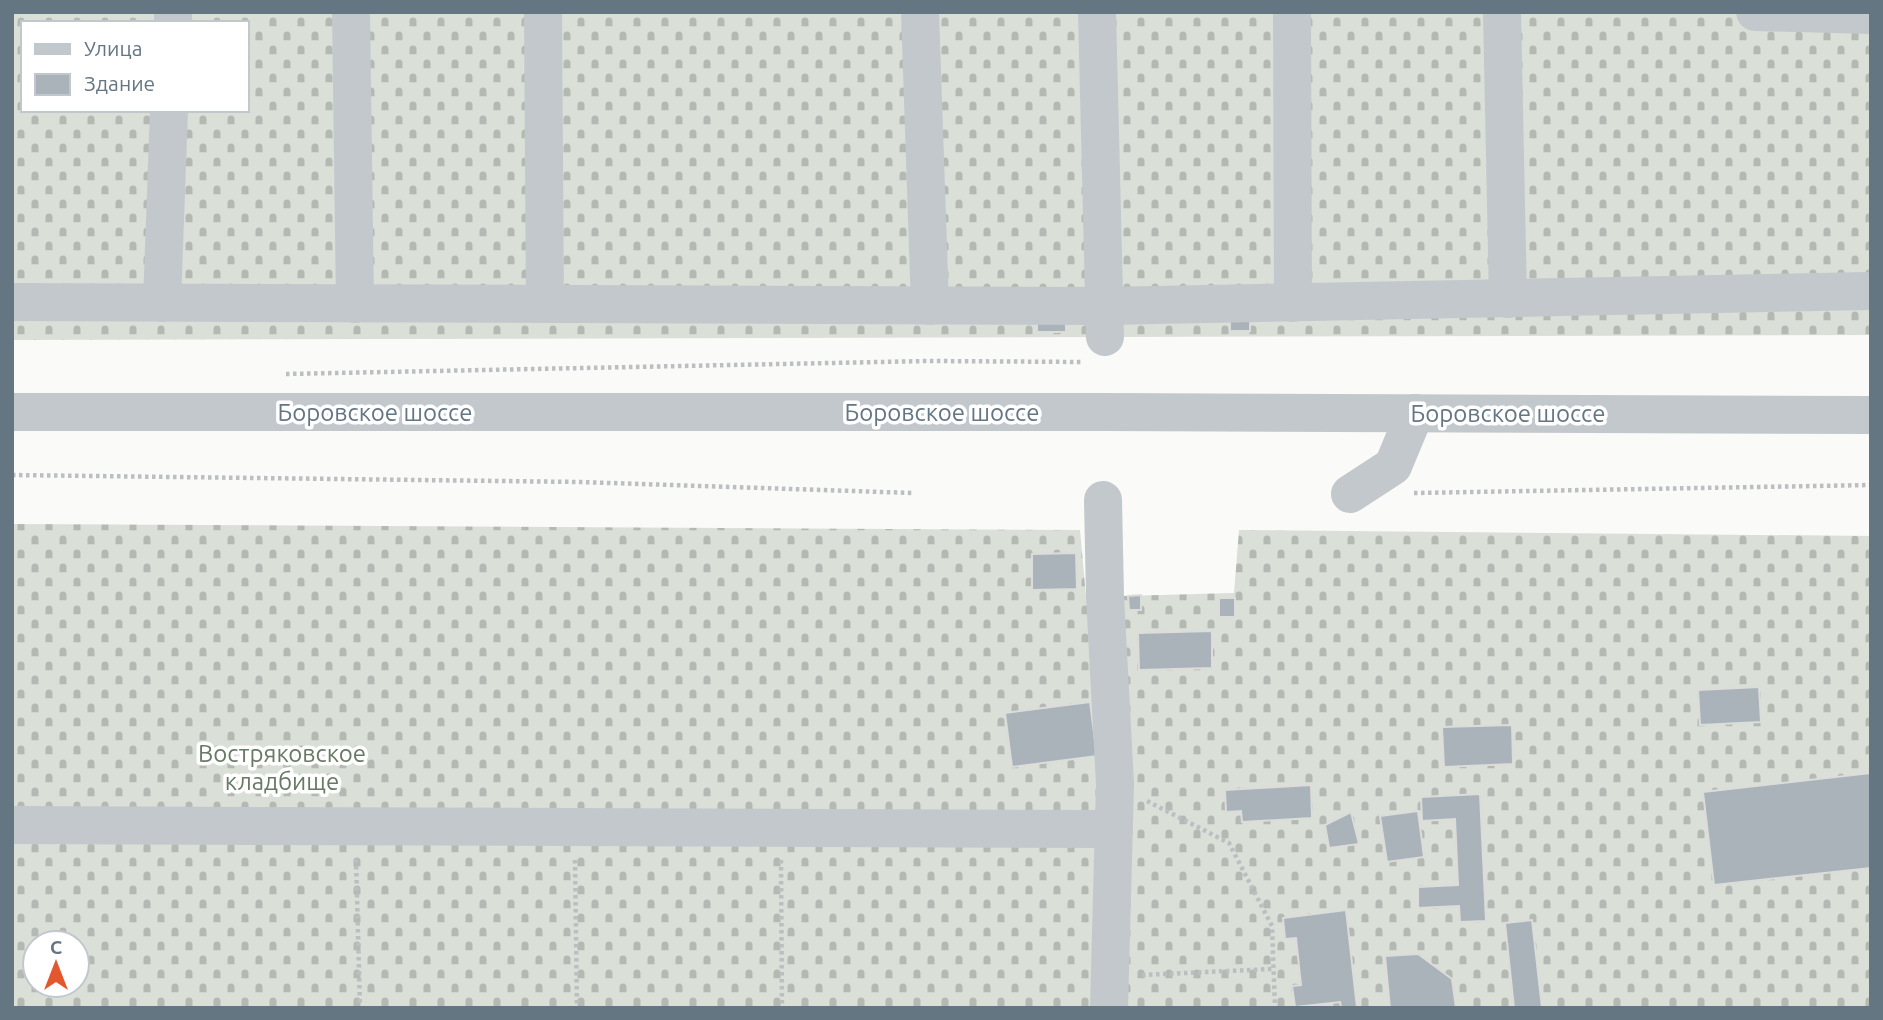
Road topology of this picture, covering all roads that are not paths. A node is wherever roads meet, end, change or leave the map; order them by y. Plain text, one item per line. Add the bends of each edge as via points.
1 (351, 12) edge
2 (543, 12) edge
3 (920, 12) edge
4 (1097, 12) edge
5 (1292, 12) edge
6 (1502, 12) edge
7 (1755, 12) edge
8 (1871, 16) edge
9 (169, 112) edge
10 (1871, 291) edge
11 (1508, 299) junction
12 (12, 302) edge
13 (162, 303) junction
14 (1293, 303) junction
15 (355, 304) junction
16 (545, 304) junction
17 (930, 306) junction
18 (1100, 335) junction
19 (12, 412) edge
20 (1415, 413) junction
21 (1871, 415) edge
22 (1350, 494) dead end
23 (1103, 500) dead end
24 (12, 825) edge
25 (1114, 828) junction
26 (1109, 992) edge

1 - 15 street
2 - 16 street
3 - 17 street
4 - 18 street
5 - 14 street
6 - 11 street
7 - 8 street
9 - 13 street
10 - 11 street
11 - 14 street
12 - 13 street
13 - 15 street
14 - 18 street
15 - 16 street
16 - 17 street
17 - 18 street
19 - 20 street, Боровское шоссе
20 - 21 street, Боровское шоссе
20 - 22 street via 1394,466
23 - 25 street
24 - 25 street
25 - 26 street

